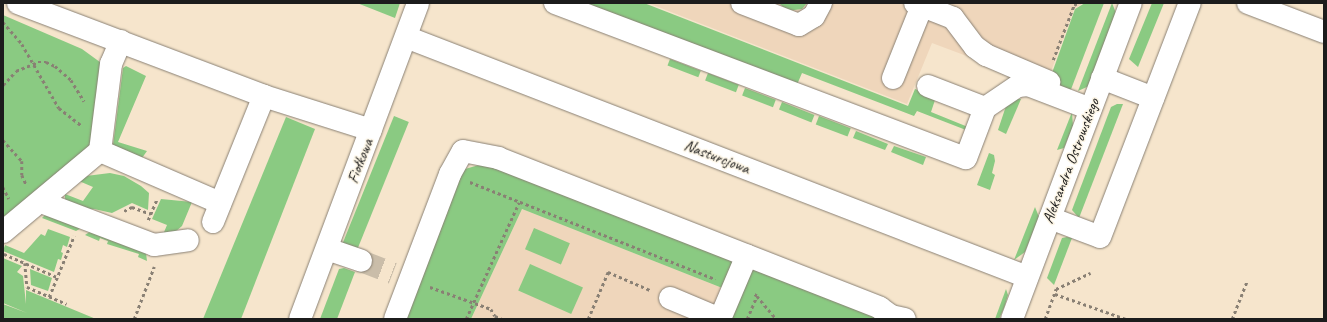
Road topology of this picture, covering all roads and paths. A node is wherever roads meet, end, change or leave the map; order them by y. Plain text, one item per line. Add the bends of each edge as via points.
1 (18, 3) edge
2 (418, 3) edge
3 (555, 3) edge
4 (742, 3) edge
5 (821, 3) edge
6 (1078, 3) edge
7 (1132, 3) edge
8 (1190, 3) edge
9 (1248, 3) edge
10 (918, 4) edge
11 (3, 22) edge
12 (1324, 32) edge
13 (406, 37) junction
14 (121, 41) junction
15 (34, 64) junction
16 (893, 78) dead end
17 (1102, 78) junction
18 (1046, 79) junction
19 (3, 85) edge
20 (928, 86) dead end
21 (264, 96) junction
22 (1059, 96) junction
23 (1153, 98) junction
24 (85, 106) dead end
25 (985, 108) junction
26 (1091, 109) junction
27 (86, 125) dead end
28 (371, 130) junction
29 (3, 140) edge
30 (100, 151) junction
31 (450, 174) junction
32 (166, 180) junction
33 (27, 184) dead end
34 (41, 202) junction
35 (519, 202) junction
36 (1050, 218) junction
37 (3, 232) edge
38 (81, 237) dead end
39 (140, 240) junction
40 (188, 240) dead end
41 (327, 249) junction
42 (3, 254) edge
43 (747, 256) junction
44 (361, 261) tunnel mouth
45 (25, 263) junction
46 (152, 266) dead end
47 (1091, 273) dead end
48 (401, 276) junction
49 (57, 277) junction
50 (1027, 277) junction
51 (1246, 281) dead end
52 (734, 286) junction
53 (1055, 294) junction
54 (757, 296) junction
55 (49, 297) junction
56 (670, 298) joint
57 (474, 303) junction
58 (67, 304) dead end
59 (494, 317) edge
60 (1014, 318) edge
61 (134, 319) edge
62 (300, 319) edge
63 (395, 319) edge
64 (466, 319) edge
65 (502, 319) edge
66 (588, 319) edge
67 (747, 319) edge
68 (776, 319) edge
69 (905, 319) edge
70 (1045, 319) edge
71 (1126, 319) edge
72 (1232, 319) edge

1 - 14 street
2 - 13 street, Fiołkowa
3 - 25 street via 966,158
4 - 5 street via 799,25 814,16
6 - 18 path via 1074,5
7 - 17 street, Aleksandra Ostrowskiego
8 - 23 street
9 - 12 street
10 - 16 street
10 - 18 street via 953,18 975,47 983,53
11 - 15 path via 22,44
13 - 28 street, Fiołkowa
13 - 50 street, Nasturcjowa
14 - 21 street
14 - 30 street via 111,64
15 - 19 path via 16,71
15 - 24 path via 46,62 62,71 78,89
15 - 27 path via 59,108 86,129
17 - 23 street
17 - 26 street, Aleksandra Ostrowskiego
18 - 22 street
20 - 25 street
21 - 28 street
21 - 32 street via 216,213
22 - 25 street via 1023,84
22 - 26 street
23 - 36 street via 1100,237
26 - 36 street, Aleksandra Ostrowskiego
28 - 41 street, Fiołkowa
29 - 33 path via 22,161 22,175
30 - 32 street
30 - 34 street
31 - 35 path
31 - 43 street via 463,152 498,158
31 - 48 street
32 - 39 path
34 - 37 street
34 - 39 street
35 - 52 path
35 - 57 path
36 - 50 street, Aleksandra Ostrowskiego
38 - 49 path via 75,234
39 - 40 street via 160,246
41 - 44 street
41 - 62 street, Fiołkowa
42 - 45 path
43 - 52 street
43 - 69 street via 880,308 891,316
45 - 49 path
45 - 55 path via 28,287
46 - 61 path via 155,267
47 - 53 path via 1056,289
48 - 57 path
48 - 63 street
49 - 55 path
50 - 60 street, Aleksandra Ostrowskiego
51 - 72 path
52 - 54 path
52 - 56 street via 720,319
53 - 70 path
53 - 71 path
54 - 67 path
54 - 68 path
55 - 58 path
56 - 66 path via 608,272
57 - 59 path via 490,310
57 - 64 path
59 - 65 path

